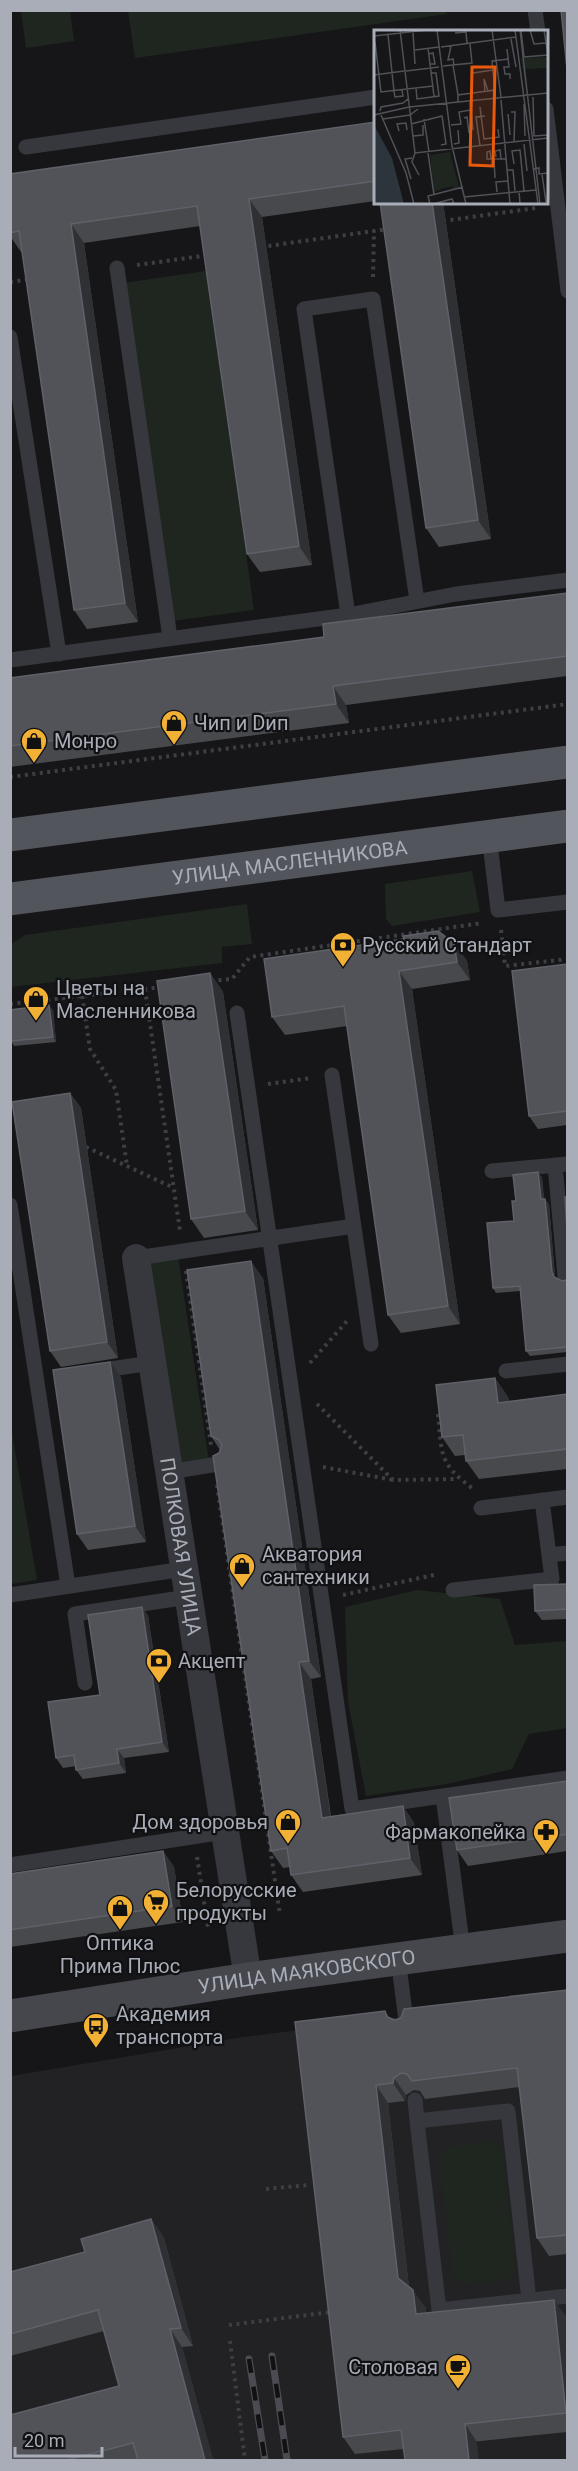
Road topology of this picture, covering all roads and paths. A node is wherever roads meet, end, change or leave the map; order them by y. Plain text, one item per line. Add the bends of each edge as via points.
1 (535, 10) edge
2 (538, 30) edge
3 (374, 97) edge
4 (548, 125) edge
5 (26, 147) dead end
6 (558, 205) junction
7 (431, 223) edge
8 (397, 228) edge
9 (374, 231) junction
10 (257, 248) edge
11 (210, 255) edge
12 (117, 268) joint
13 (34, 279) edge
14 (10, 282) edge
15 (567, 291) edge
16 (373, 299) junction
17 (10, 337) edge
18 (567, 580) edge
19 (417, 601) junction
20 (348, 615) junction
21 (170, 638) junction
22 (59, 654) junction
23 (10, 660) edge
24 (567, 704) edge
25 (567, 762) edge
26 (10, 777) edge
27 (567, 826) edge
28 (10, 835) edge
29 (489, 835) junction
30 (10, 899) edge
31 (567, 902) edge
32 (500, 920) dead end
33 (488, 922) dead end
34 (567, 959) edge
35 (210, 981) edge
36 (167, 986) edge
37 (145, 988) junction
38 (82, 996) junction
39 (10, 1004) edge
40 (237, 1013) dead end
41 (332, 1075) dead end
42 (312, 1078) dead end
43 (288, 1082) dead end
44 (86, 1147) dead end
45 (561, 1165) edge
46 (127, 1166) junction
47 (492, 1172) dead end
48 (174, 1188) junction
49 (10, 1205) edge
50 (354, 1226) junction
51 (270, 1239) junction
52 (183, 1251) junction
53 (136, 1258) joint
54 (567, 1276) edge
55 (365, 1301) junction
56 (371, 1344) dead end
57 (152, 1363) junction
58 (567, 1364) edge
59 (506, 1371) dead end
60 (80, 1374) edge
61 (291, 1384) junction
62 (438, 1414) edge
63 (297, 1457) junction
64 (219, 1464) junction
65 (169, 1472) junction
66 (457, 1479) junction
67 (393, 1480) junction
68 (567, 1497) edge
69 (542, 1500) junction
70 (481, 1508) joint
71 (567, 1553) edge
72 (549, 1555) junction
73 (184, 1569) junction
74 (68, 1586) junction
75 (456, 1590) joint
76 (10, 1595) edge
77 (188, 1597) junction
78 (322, 1599) junction
79 (85, 1683) dead end
80 (567, 1779) edge
81 (443, 1796) junction
82 (224, 1832) junction
83 (10, 1864) edge
84 (280, 1915) dead end
85 (567, 1936) edge
86 (463, 1950) junction
87 (398, 1958) junction
88 (248, 1979) junction
89 (10, 2016) edge
90 (406, 2028) edge
91 (415, 2100) edge
92 (417, 2121) junction
93 (308, 2186) dead end
94 (266, 2189) dead end
95 (567, 2296) edge
96 (530, 2300) junction
97 (331, 2312) edge
98 (229, 2325) dead end
99 (230, 2341) dead end
100 (245, 2460) edge

1 - 2 lane
3 - 5 lane
4 - 6 lane
6 - 7 path
6 - 15 lane
8 - 9 path
9 - 10 path
9 - 16 path
11 - 12 path
12 - 21 lane
13 - 14 path
16 - 19 lane
16 - 20 lane via 304,309
17 - 22 lane
18 - 19 lane
19 - 20 lane
20 - 21 lane
21 - 22 lane
22 - 23 lane
24 - 26 path
25 - 28 main road
27 - 29 main road, УЛИЦА МАСЛЕННИКОВА
29 - 30 main road, УЛИЦА МАСЛЕННИКОВА
29 - 31 lane via 498,910
32 - 34 path via 505,966
33 - 35 path via 250,957 232,979
36 - 37 path
37 - 38 path
37 - 48 path
38 - 39 path
38 - 46 path via 90,1049 116,1090
40 - 51 lane
41 - 50 lane
42 - 43 path
44 - 46 path
45 - 47 lane
45 - 54 lane
46 - 48 path
48 - 52 path
49 - 74 lane via 42,1380
50 - 51 lane
50 - 55 lane
51 - 52 lane
51 - 61 lane
52 - 53 lane
52 - 64 path
53 - 57 street, ПОЛКОВАЯ УЛИЦА
55 - 56 lane
55 - 61 path
57 - 60 lane
57 - 65 street, ПОЛКОВАЯ УЛИЦА
58 - 59 lane
61 - 63 lane
61 - 67 path via 315,1402
62 - 66 path via 443,1458
63 - 67 path
63 - 78 lane
64 - 65 lane
64 - 84 path
65 - 73 street, ПОЛКОВАЯ УЛИЦА
66 - 67 path
66 - 70 path via 471,1487
68 - 69 lane
69 - 70 lane
69 - 72 lane
71 - 72 lane
72 - 75 lane via 552,1579
73 - 74 lane
73 - 77 street, ПОЛКОВАЯ УЛИЦА
74 - 76 lane
75 - 78 path via 458,1581 444,1574
77 - 79 lane via 75,1614
77 - 82 street, ПОЛКОВАЯ УЛИЦА
78 - 81 lane via 352,1809
80 - 81 lane
81 - 86 lane
82 - 83 lane
82 - 88 street, ПОЛКОВАЯ УЛИЦА
85 - 86 main road, УЛИЦА МАЯКОВСКОГО
86 - 87 main road, УЛИЦА МАЯКОВСКОГО
87 - 88 main road, УЛИЦА МАЯКОВСКОГО
87 - 90 lane
88 - 89 main road, УЛИЦА МАЯКОВСКОГО
91 - 92 lane
92 - 96 lane via 439,2310
92 - 96 lane via 508,2111
93 - 94 path
95 - 96 lane
97 - 98 path
99 - 100 path

